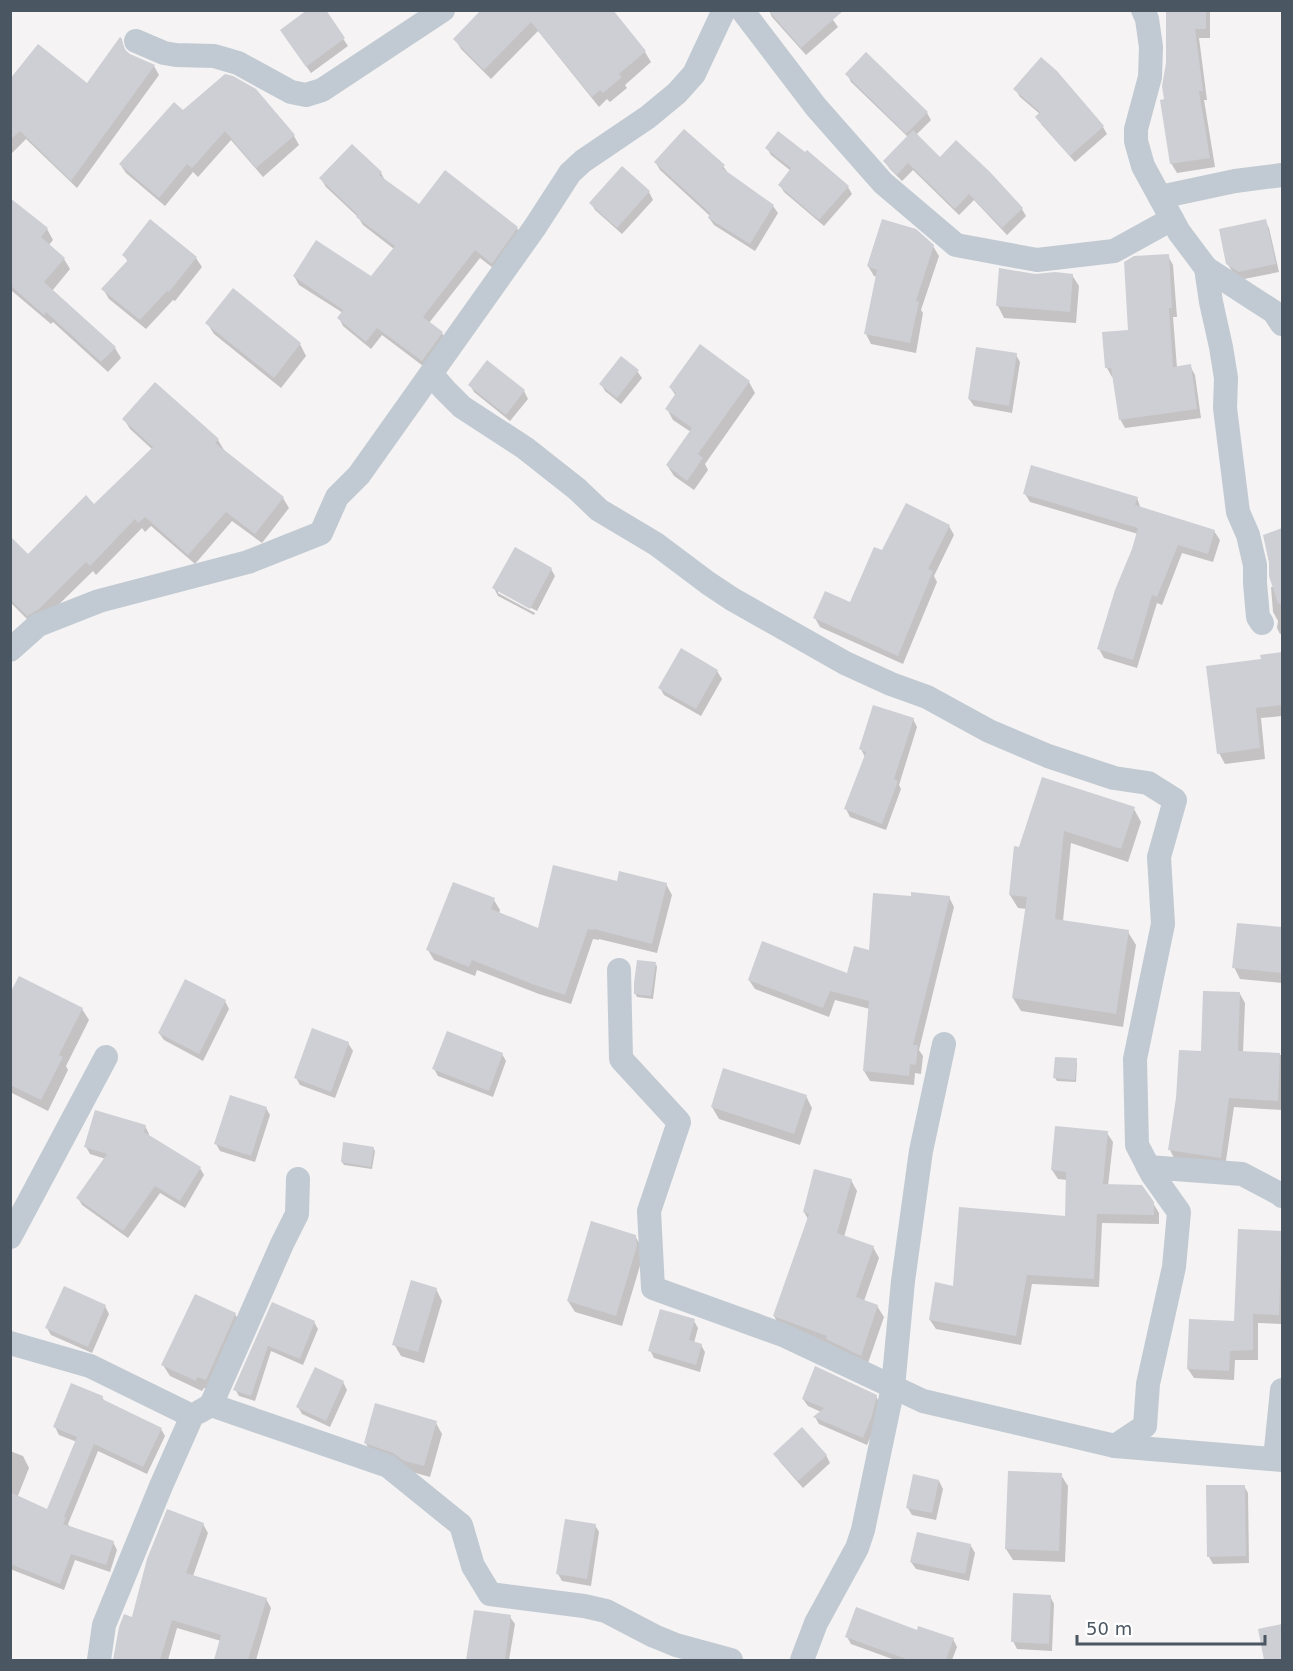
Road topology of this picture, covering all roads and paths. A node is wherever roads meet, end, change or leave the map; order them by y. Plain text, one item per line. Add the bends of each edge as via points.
1 (443, 10) edge
2 (724, 10) edge
3 (742, 10) edge
4 (1143, 10) edge
5 (136, 40) dead end
6 (1282, 175) edge
7 (1160, 197) junction
8 (1172, 219) junction
9 (1206, 268) junction
10 (1282, 324) edge
11 (431, 374) junction
12 (1262, 623) dead end
13 (10, 650) edge
14 (619, 970) dead end
15 (944, 1044) dead end
16 (106, 1057) dead end
17 (1148, 1167) junction
18 (298, 1179) dead end
19 (1282, 1196) edge
20 (10, 1237) edge
21 (10, 1343) edge
22 (893, 1387) junction
23 (1282, 1390) edge
24 (201, 1411) junction
25 (1115, 1446) junction
26 (1279, 1459) edge
27 (99, 1660) edge
28 (731, 1660) edge
29 (802, 1660) edge

1 - 5 street via 322,90 306,95 291,92 238,63 214,56 164,53
2 - 11 street via 694,74 677,93 570,173
3 - 8 street via 816,107 883,183 957,245 1036,260 1114,251
4 - 7 street via 1151,48 1150,77 1136,141 1143,166
6 - 7 street
7 - 8 street
8 - 9 street
9 - 10 street via 1274,312
9 - 12 street via 1226,378 1225,408 1238,512 1253,555 1258,617
11 - 13 street via 359,475 337,497 321,533 248,562 99,601 38,625
11 - 17 street via 462,407 525,447 599,510 656,544 732,599 845,663 927,697 989,731 1114,778 1148,783 1175,800 1159,857 1163,924 1135,1059 1137,1145
14 - 22 street via 621,1059 679,1122 649,1211 653,1288 783,1335
15 - 22 street via 921,1151
16 - 20 street
17 - 19 street via 1242,1174
17 - 25 street via 1179,1212 1173,1268 1148,1384 1146,1426
18 - 24 street via 297,1214
21 - 24 street via 90,1366
22 - 25 street via 923,1401
22 - 29 street via 863,1530 816,1623
23 - 26 street
24 - 27 street via 161,1486 104,1625
24 - 28 street via 387,1466 461,1525 473,1566 490,1594 606,1611 676,1645
25 - 26 street

